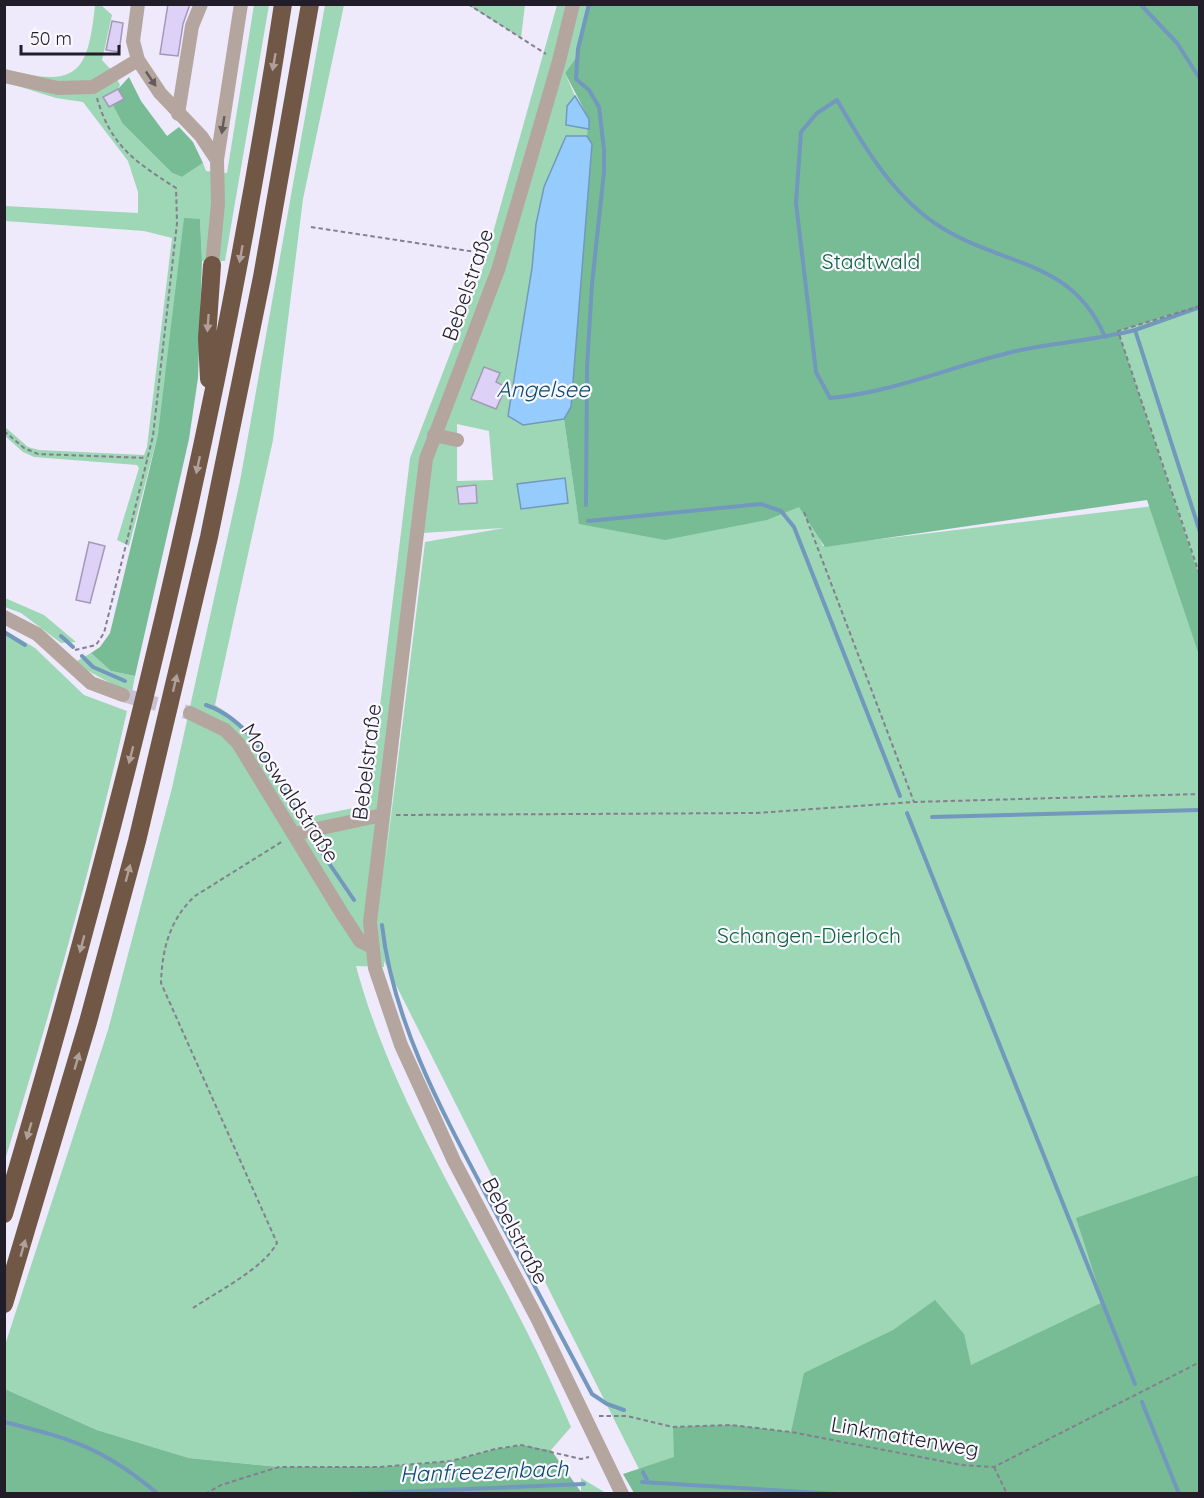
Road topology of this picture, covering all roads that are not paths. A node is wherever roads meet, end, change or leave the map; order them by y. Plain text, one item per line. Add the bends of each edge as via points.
1 (138, 4) edge
2 (201, 4) edge
3 (241, 4) edge
4 (283, 4) edge
5 (310, 4) edge
6 (573, 4) edge
7 (138, 60) junction
8 (4, 76) edge
9 (178, 114) junction
10 (217, 160) junction
11 (212, 265) joint
12 (210, 408) junction
13 (434, 435) junction
14 (457, 440) dead end
15 (4, 617) edge
16 (123, 695) tunnel mouth
17 (190, 713) tunnel mouth
18 (382, 815) junction
19 (294, 834) junction
20 (341, 912) junction
21 (370, 922) junction
22 (372, 946) junction
23 (4, 1214) edge
24 (4, 1304) edge
25 (622, 1494) edge

1 - 7 street via 133,41
2 - 9 street via 192,26
3 -> 10 street
4 -> 12 highway via 238,271
24 -> 5 highway via 137,841 201,572 262,277
6 - 13 street, Bebelstraße via 498,270
7 - 8 street via 93,87 58,88
7 -> 9 street
9 - 10 street via 201,136
10 - 11 street via 218,204
11 -> 12 highway via 207,338
12 -> 23 highway via 112,837
13 - 14 street
13 - 18 street, Bebelstraße via 426,459
15 - 16 street via 37,634 91,683
17 - 19 street, Mooswaldstraße via 225,730 238,743
18 - 19 street
18 - 21 street, Bebelstraße
19 - 20 street, Mooswaldstraße
20 - 21 street
20 - 22 street, Mooswaldstraße via 360,941
21 - 22 street, Bebelstraße
22 - 25 street, Bebelstraße via 383,998 410,1065 454,1161 537,1318

